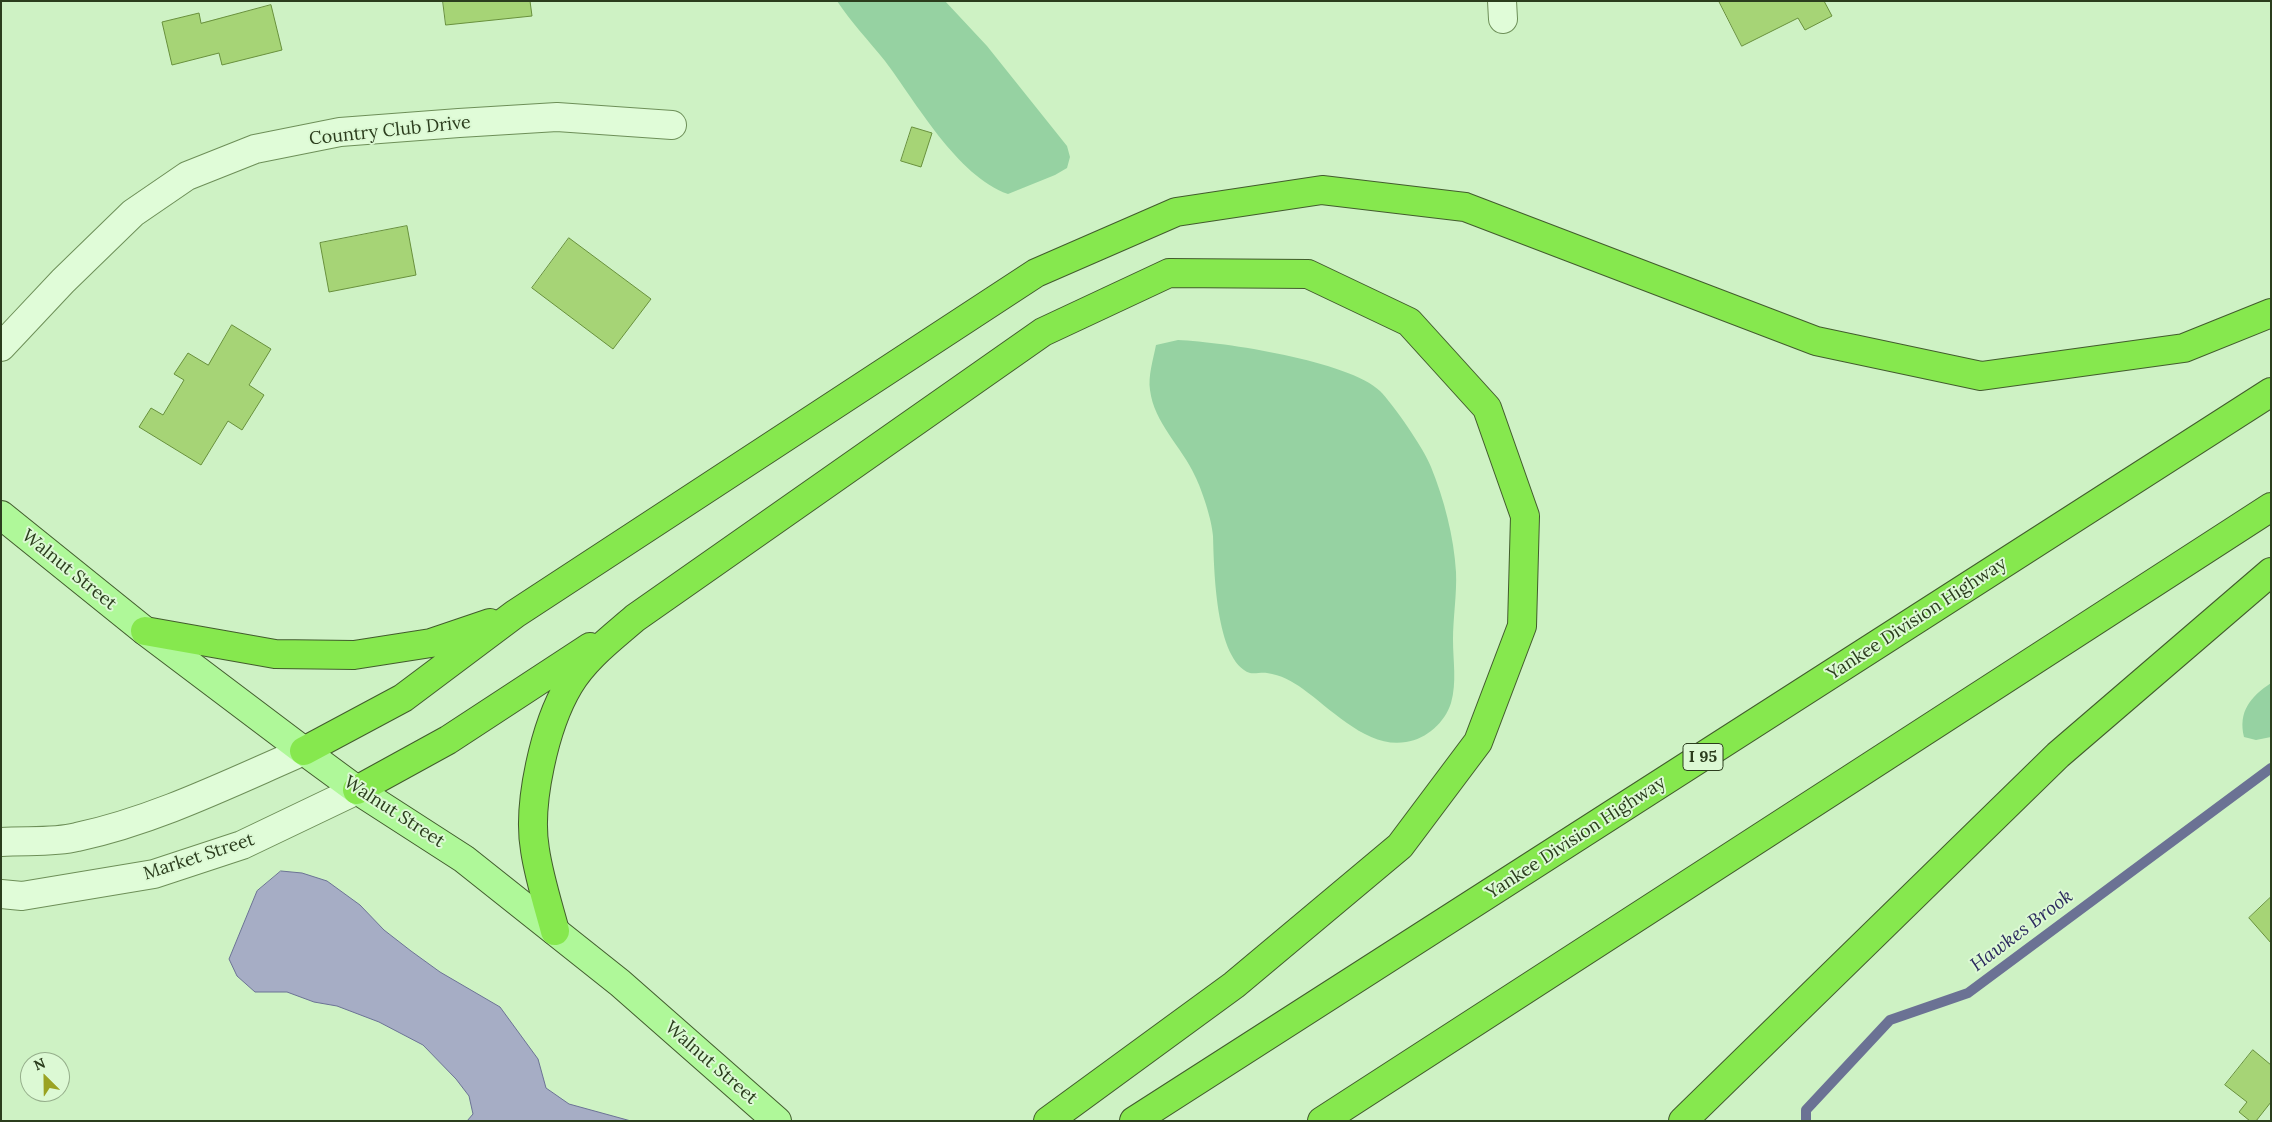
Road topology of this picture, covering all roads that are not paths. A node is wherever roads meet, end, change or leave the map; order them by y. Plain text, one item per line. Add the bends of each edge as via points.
1 (672, 125) dead end
2 (2271, 313) edge
3 (1, 347) edge
4 (2271, 392) edge
5 (2271, 507) edge
6 (1, 515) edge
7 (2271, 572) edge
8 (515, 614) junction
9 (635, 618) junction
10 (145, 631) junction
11 (304, 751) junction
12 (357, 790) junction
13 (1, 842) edge
14 (1, 894) edge
15 (555, 931) junction
16 (777, 1121) edge
17 (1048, 1121) edge
18 (1134, 1121) edge
19 (1322, 1121) edge
20 (1683, 1121) edge

1 - 3 street, Country Club Drive via 557,117 340,132 255,149 187,176 133,213
2 - 8 highway via 2184,348 1981,376 1816,341 1465,207 1322,190 1176,212 1036,273
4 - 18 highway, Yankee Division Highway / I 95
5 - 19 highway
6 - 10 main road, Walnut Street
7 - 20 highway via 2058,755
8 - 10 highway via 431,643 354,655 275,654
8 - 11 highway via 403,698
9 - 12 highway via 448,740
9 - 15 highway via 593,655 569,685 547,738 534,793 534,849
9 - 17 highway via 1043,332 1169,273 1308,274 1409,322 1487,408 1525,516 1522,626 1478,742 1400,846 1234,985
10 - 11 main road, Walnut Street
11 - 12 main road, Walnut Street
11 - 13 street via 132,823 75,838
12 - 14 street, Market Street via 242,845 154,874 22,896
12 - 15 main road, Walnut Street via 464,859
15 - 16 main road, Walnut Street via 620,983

